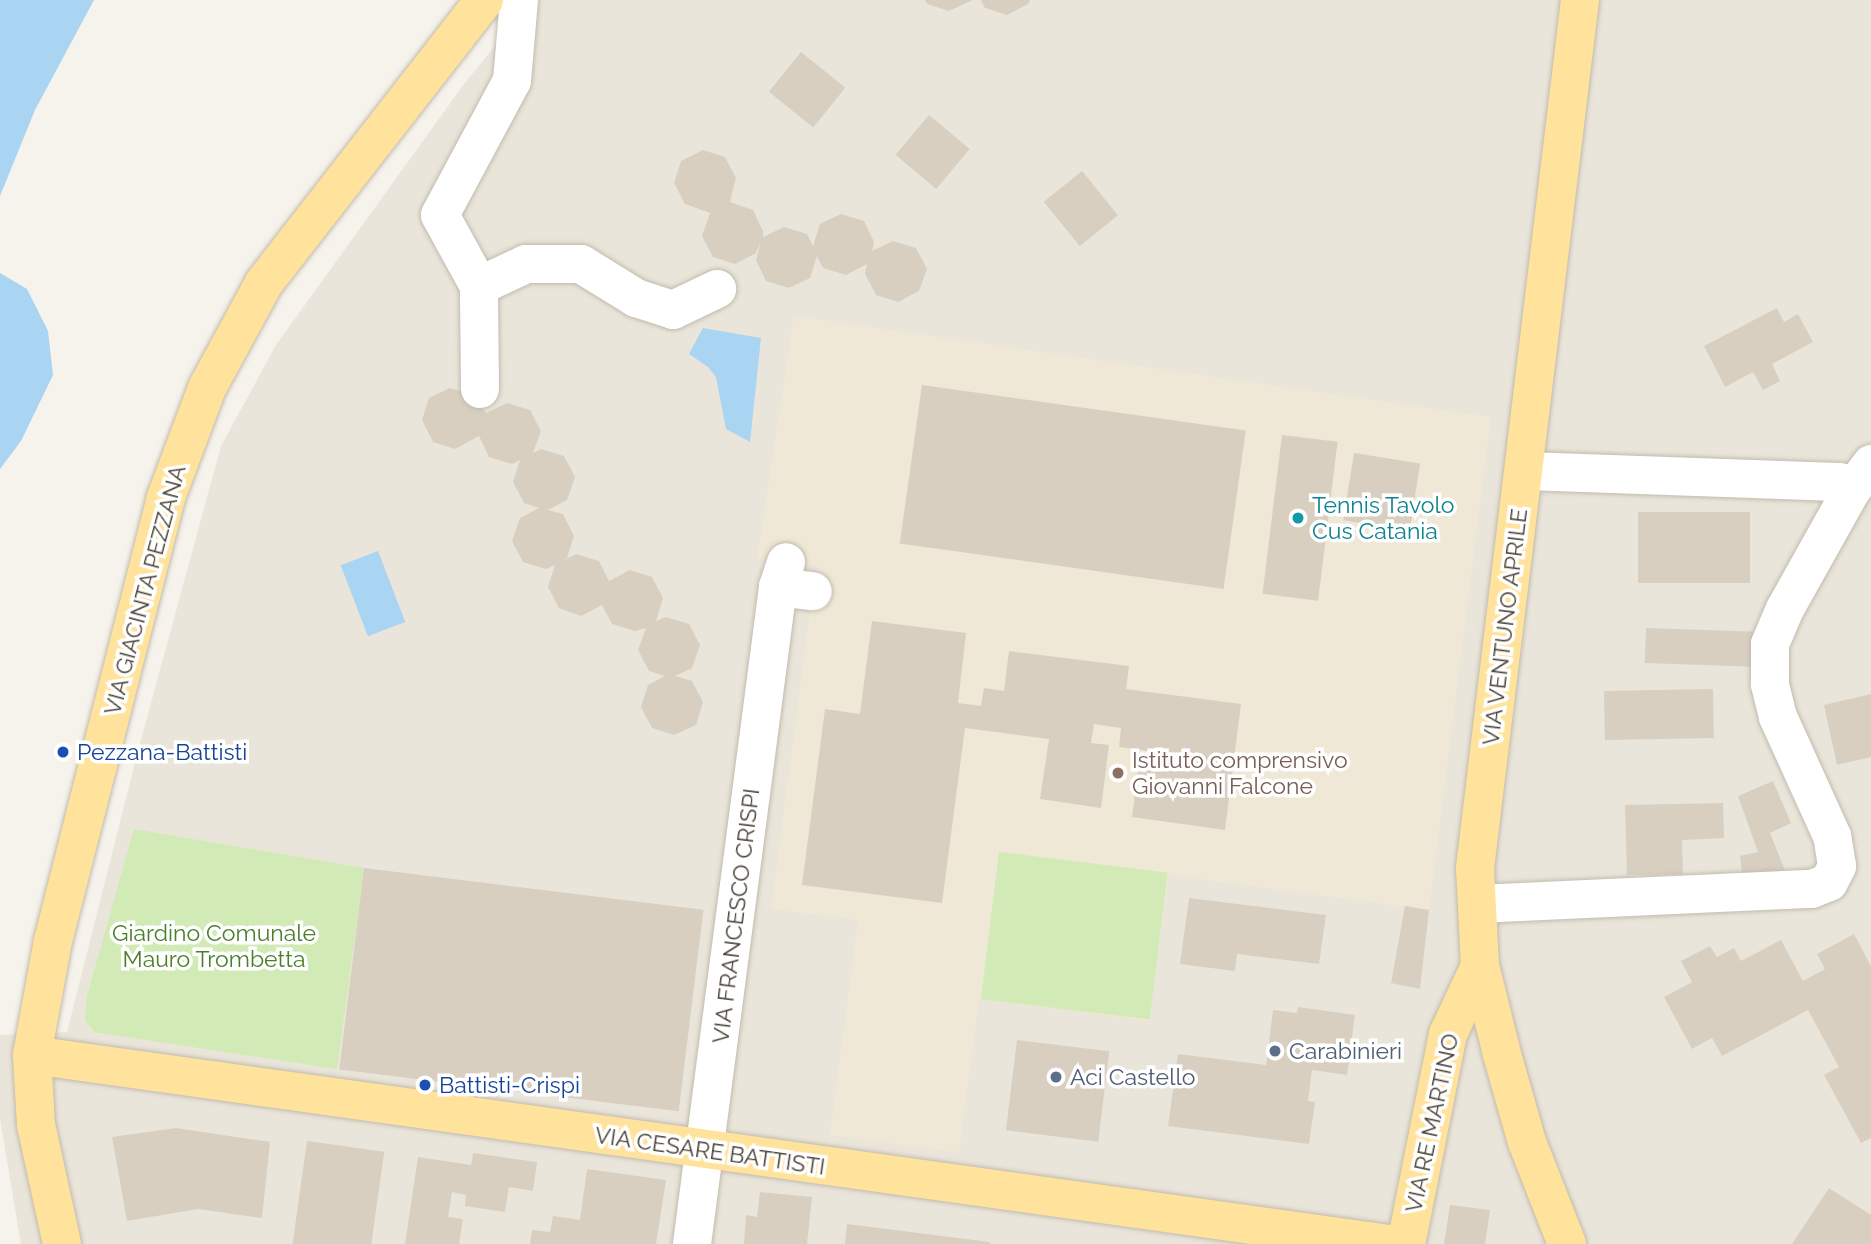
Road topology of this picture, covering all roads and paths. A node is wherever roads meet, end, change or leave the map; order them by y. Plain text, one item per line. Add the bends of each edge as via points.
1 (484, 0) edge
2 (519, 0) edge
3 (1580, 0) edge
4 (479, 286) junction
5 (717, 289) dead end
6 (480, 389) dead end
7 (1524, 471) junction
8 (1861, 477) edge
9 (792, 580) dead end
10 (1477, 904) junction
11 (1480, 966) junction
12 (32, 1055) junction
13 (706, 1151) junction
14 (62, 1244) edge
15 (692, 1244) edge
16 (1388, 1244) edge
17 (1406, 1244) edge
18 (1567, 1244) edge

1 - 12 main road, VIA GIACINTA PEZZANA via 264,283 207,388 162,513 53,941
2 - 4 street via 512,81 440,215
3 - 7 main road, VIA VENTUNO APRILE
4 - 5 street via 526,264 580,264 636,298 673,310
4 - 6 street
7 - 8 street via 1840,482
7 - 10 main road, VIA VENTUNO APRILE via 1475,867
8 - 10 street via 1785,609 1770,644 1770,684 1778,717 1832,836 1837,866 1829,882 1812,889
9 - 13 street, VIA FRANCESCO CRISPI
10 - 11 main road, VIA VENTUNO APRILE
11 - 17 main road, VIA RE MARTINO via 1448,1034
11 - 18 main road, VIA VENTUNO APRILE via 1527,1142
12 - 13 main road, VIA CESARE BATTISTI
12 - 14 main road, VIA GIACINTA PEZZANA via 36,1125
13 - 15 street, VIA FRANCESCO CRISPI
13 - 16 main road, VIA CESARE BATTISTI

